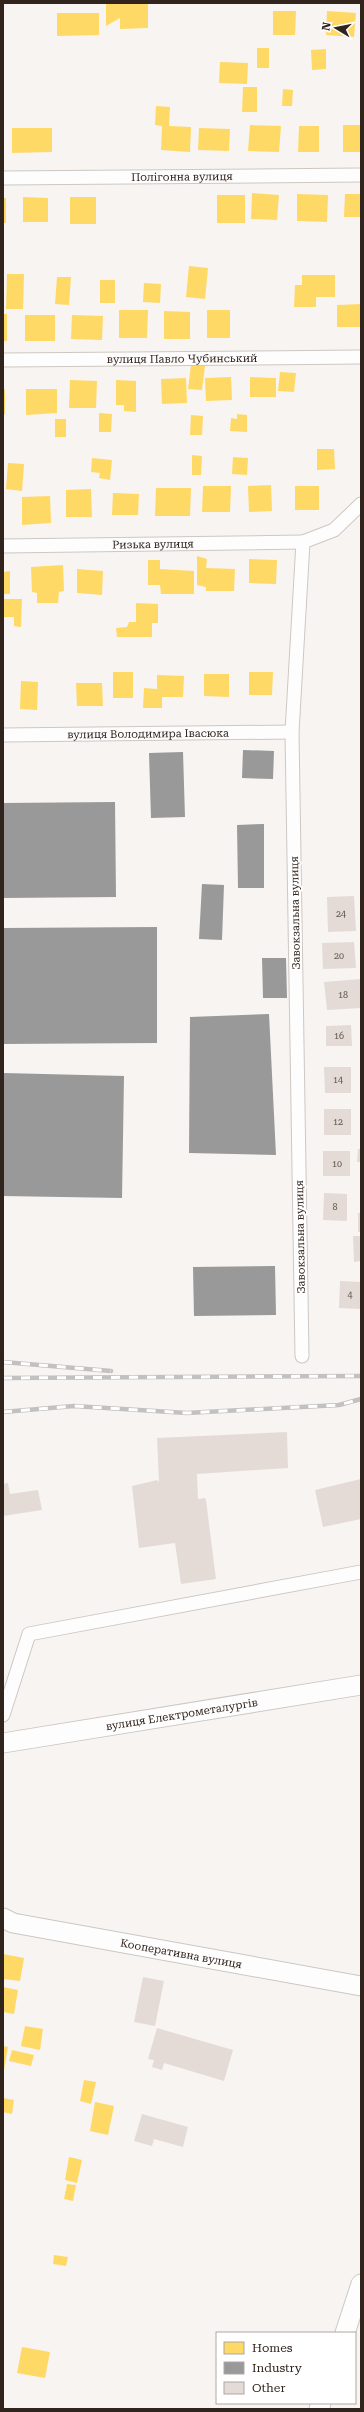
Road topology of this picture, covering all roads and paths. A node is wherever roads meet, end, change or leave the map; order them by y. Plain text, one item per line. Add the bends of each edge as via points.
1 (361, 175) edge
2 (3, 178) edge
3 (361, 357) edge
4 (3, 360) edge
5 (361, 504) edge
6 (303, 542) junction
7 (3, 546) edge
8 (292, 732) junction
9 (3, 735) edge
10 (302, 1356) dead end
11 (361, 1572) edge
12 (361, 1685) edge
13 (3, 1715) edge
14 (4, 1748) edge
15 (3, 1918) edge
16 (361, 1986) edge
17 (361, 2284) edge
18 (345, 2332) edge

1 - 2 street, Полігонна вулиця
3 - 4 street, вулиця Павло Чубинський
5 - 6 street via 334,530
6 - 7 street, Ризька вулиця
6 - 8 street, Завокзальна вулиця
8 - 9 street, вулиця Володимира Івасюка
8 - 10 street, Завокзальна вулиця
11 - 13 street via 29,1634
12 - 14 street, вулиця Електрометалургів
15 - 16 street, Кооперативна вулиця via 13,1923
17 - 18 street

